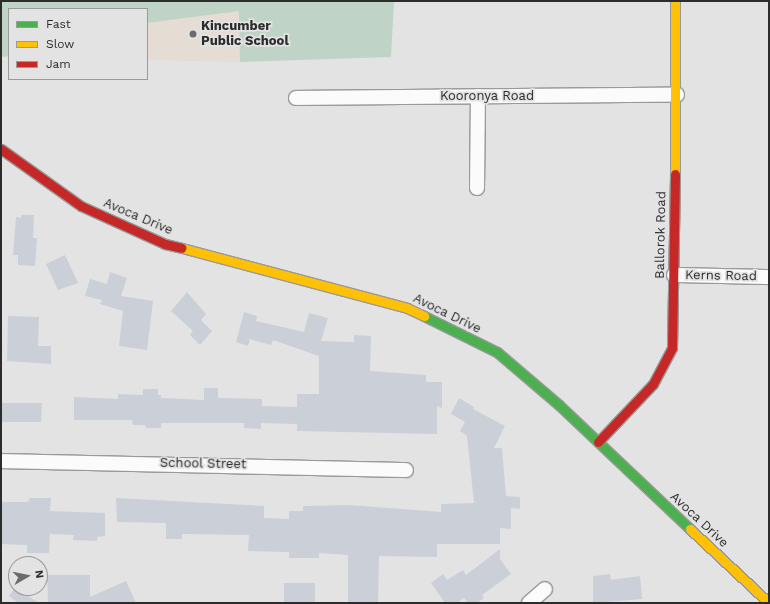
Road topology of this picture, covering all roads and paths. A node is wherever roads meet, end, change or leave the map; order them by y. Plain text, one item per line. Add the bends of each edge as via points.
1 (675, 1) edge
2 (478, 96) junction
3 (677, 96) junction
4 (296, 98) dead end
5 (1, 149) edge
6 (477, 188) dead end
7 (674, 275) junction
8 (769, 277) edge
9 (598, 442) junction
10 (1, 461) edge
11 (406, 470) dead end
12 (545, 589) dead end
13 (529, 603) edge
14 (769, 603) edge

1 - 3 main road, Ballorok Road
2 - 3 street, Kooronya Road
2 - 4 street, Kooronya Road
2 - 6 street
3 - 7 main road, Ballorok Road
5 - 9 main road, Avoca Drive via 81,206 165,244 407,308 497,352
7 - 8 street, Kerns Road
7 - 9 main road, Ballorok Road via 672,348 653,384
9 - 14 main road, Avoca Drive
10 - 11 street, School Street
12 - 13 street

